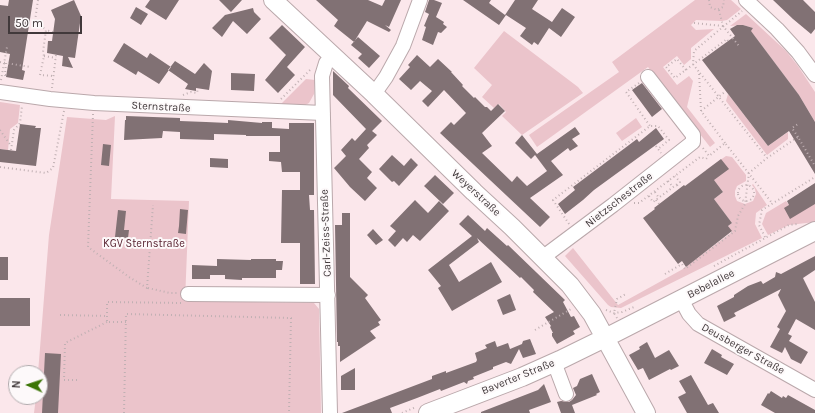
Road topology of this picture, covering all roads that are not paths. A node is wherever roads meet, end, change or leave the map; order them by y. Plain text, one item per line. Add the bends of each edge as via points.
1 (273, 0) edge
2 (420, 0) edge
3 (749, 2) edge
4 (332, 56) junction
5 (815, 75) edge
6 (647, 78) road end
7 (0, 92) edge
8 (374, 94) junction
9 (323, 113) junction
10 (815, 231) edge
11 (542, 258) junction
12 (188, 294) road end
13 (328, 295) junction
14 (681, 299) junction
15 (606, 338) junction
16 (554, 362) junction
17 (815, 390) edge
18 (566, 394) dead end
19 (330, 413) edge
20 (428, 413) edge
21 (646, 413) edge

1 - 4 main road, Weyerstraße
2 - 8 street via 403,46
3 - 5 street via 798,52
4 - 8 main road, Weyerstraße
4 - 9 street, Carl-Zeiss-Straße via 323,71
6 - 11 street, Nietzschestraße via 693,135 693,140 614,205
7 - 9 street, Sternstraße via 94,104
8 - 11 main road, Weyerstraße
9 - 13 street, Carl-Zeiss-Straße
10 - 14 main road, Bebelallee
11 - 15 main road, Weyerstraße via 575,292
12 - 13 street
13 - 19 street, Carl-Zeiss-Straße
14 - 15 main road, Bebelallee
14 - 17 street, Deusberger Straße via 698,324
15 - 16 main road, Baverter Straße
15 - 21 main road, Weyerstraße
16 - 18 street
16 - 20 main road, Baverter Straße

